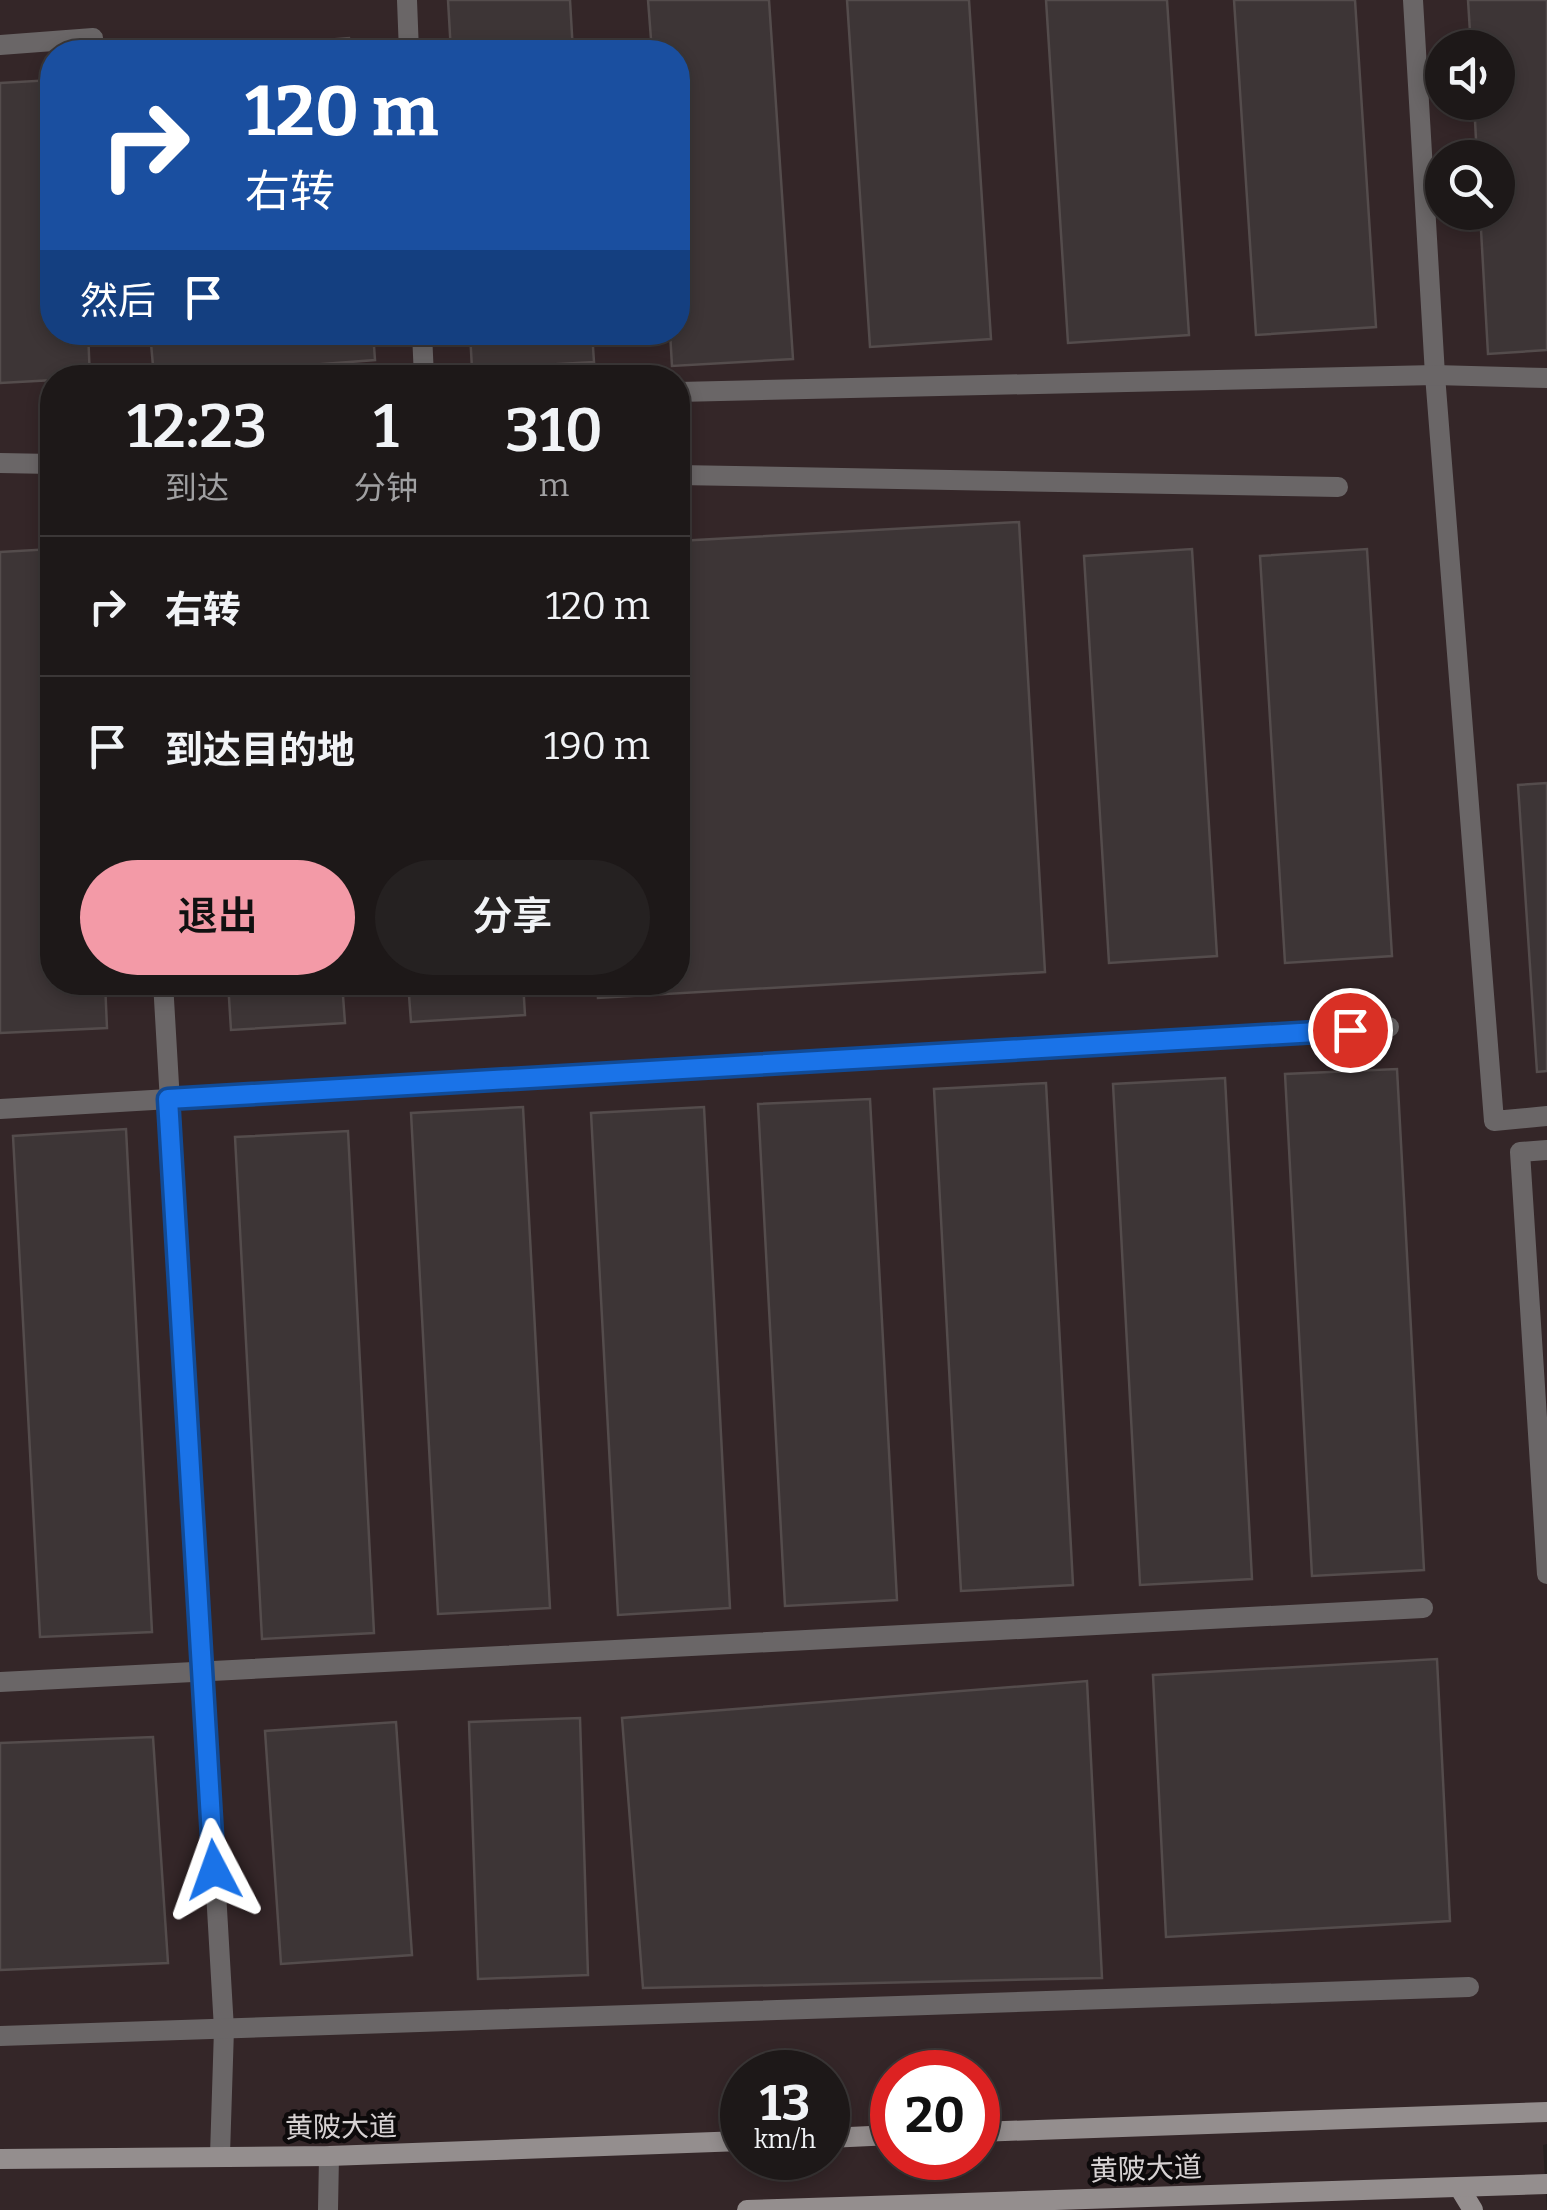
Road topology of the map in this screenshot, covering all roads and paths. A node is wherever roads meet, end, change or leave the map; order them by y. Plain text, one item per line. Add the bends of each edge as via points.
1 (407, 0) edge
2 (1413, 0) edge
3 (93, 38) dead end
4 (62, 40) edge
5 (409, 40) edge
6 (40, 41) edge
7 (0, 44) edge
8 (1436, 375) junction
9 (1547, 378) edge
10 (690, 392) edge
11 (0, 464) edge
12 (40, 464) edge
13 (690, 475) edge
14 (1338, 487) dead end
15 (164, 995) edge
16 (1389, 1028) dead end
17 (168, 1099) junction
18 (0, 1109) edge
19 (1547, 1116) edge
20 (1547, 1150) edge
21 (1547, 1574) edge
22 (1423, 1608) dead end
23 (202, 1672) junction
24 (0, 1682) edge
25 (1469, 1987) dead end
26 (224, 2029) junction
27 (0, 2036) edge
28 (1547, 2112) edge
29 (1000, 2131) edge
30 (720, 2142) edge
31 (220, 2155) junction
32 (329, 2156) junction
33 (0, 2159) edge
34 (1547, 2184) edge
35 (1459, 2187) junction
36 (328, 2210) edge
37 (746, 2210) edge
38 (1473, 2210) edge

1 - 5 street
2 - 8 street
3 - 4 street
6 - 7 street
8 - 9 street
8 - 10 street
8 - 19 street via 1494,1121
11 - 12 street
13 - 14 street
15 - 17 street
16 - 17 street
17 - 18 street
17 - 23 street
20 - 21 street via 1520,1152
22 - 23 street
23 - 24 street
23 - 26 street
25 - 26 street
26 - 27 street
26 - 31 street
28 - 29 street, 黄陂大道
30 - 32 street, 黄陂大道
31 - 32 street, 黄陂大道
31 - 33 street, 黄陂大道
32 - 36 street
34 - 35 street, 黄陂大道
35 - 37 street, 黄陂大道
35 - 38 street

